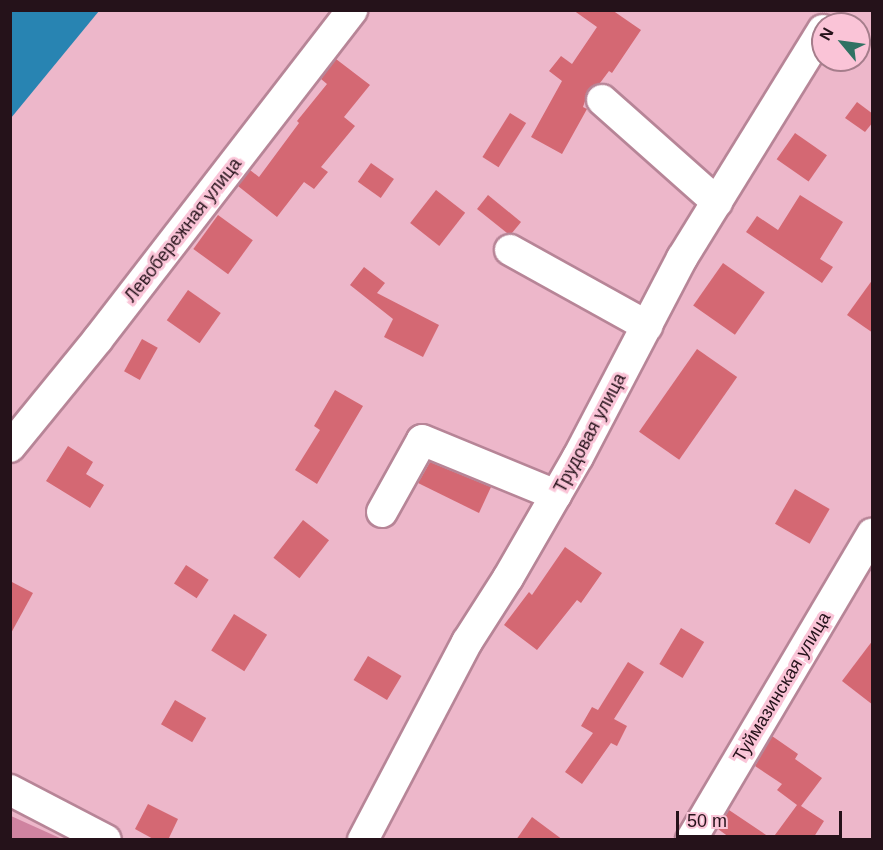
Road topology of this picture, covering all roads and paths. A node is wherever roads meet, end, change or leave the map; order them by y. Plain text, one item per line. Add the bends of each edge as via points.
1 (352, 10) edge
2 (811, 49) edge
3 (602, 100) dead end
4 (717, 202) junction
5 (510, 250) dead end
6 (647, 326) junction
7 (10, 447) edge
8 (556, 495) junction
9 (382, 512) dead end
10 (873, 534) edge
11 (10, 790) edge
12 (106, 840) edge
13 (363, 840) edge
14 (691, 840) edge

1 - 7 street, Левобережная улица
2 - 4 street, Трудовая улица
3 - 4 street
4 - 6 street, Трудовая улица
5 - 6 street
6 - 8 street, Трудовая улица
8 - 9 street via 422,440
8 - 13 street, Трудовая улица via 467,642
10 - 14 street, Туймазинская улица
11 - 12 street

